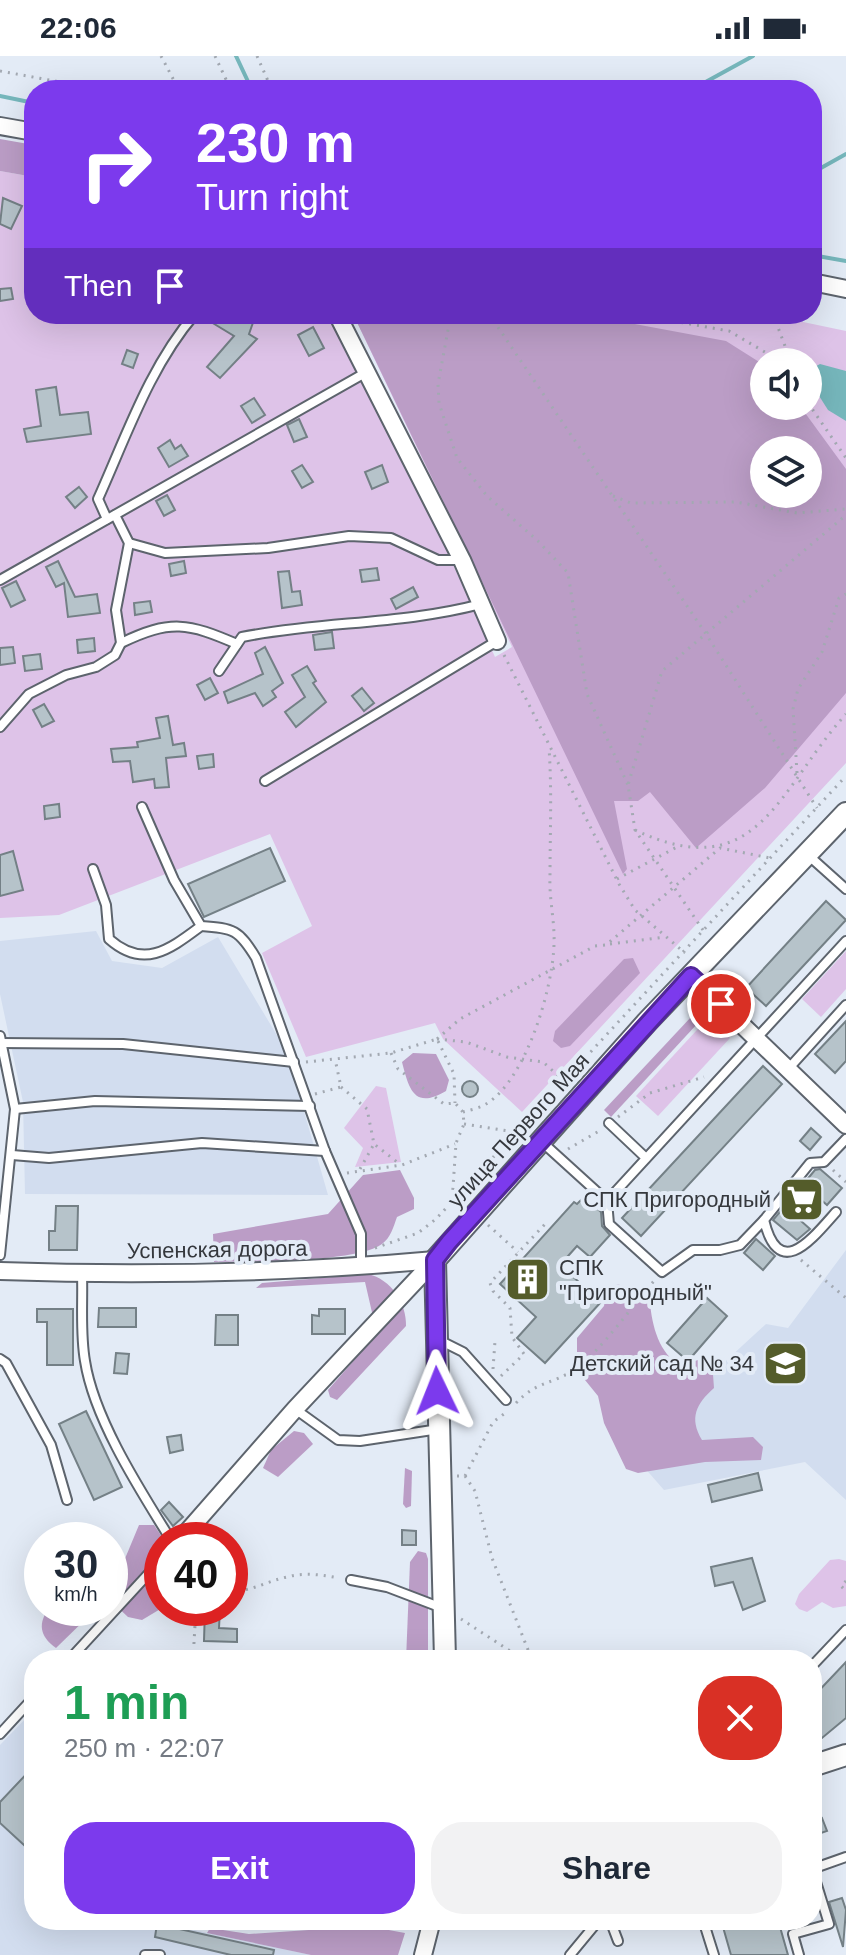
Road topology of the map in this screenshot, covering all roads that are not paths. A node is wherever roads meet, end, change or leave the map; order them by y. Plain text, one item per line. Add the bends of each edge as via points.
1 (0, 126) edge
2 (24, 130) edge
3 (822, 284) edge
4 (846, 289) edge
5 (187, 324) edge
6 (342, 324) edge
7 (365, 373) junction
8 (111, 517) junction
9 (129, 543) junction
10 (462, 560) junction
11 (0, 580) edge
12 (481, 604) junction
13 (497, 641) joint
14 (121, 643) junction
15 (237, 644) junction
16 (219, 671) dead end
17 (0, 727) edge
18 (265, 781) dead end
19 (142, 807) dead end
20 (846, 813) edge
21 (807, 855) junction
22 (93, 869) dead end
23 (846, 889) edge
24 (201, 926) junction
25 (846, 941) edge
26 (691, 976) junction
27 (846, 1005) edge
28 (758, 1037) junction
29 (1, 1039) edge
30 (294, 1062) junction
31 (789, 1068) junction
32 (308, 1101) junction
33 (15, 1109) junction
34 (609, 1123) road end
35 (846, 1127) edge
36 (548, 1148) junction
37 (325, 1151) junction
38 (12, 1155) junction
39 (646, 1158) junction
40 (607, 1201) junction
41 (836, 1212) dead end
42 (764, 1220) junction
43 (1, 1251) edge
44 (361, 1259) junction
45 (435, 1260) junction
46 (0, 1271) edge
47 (82, 1274) junction
48 (436, 1338) junction
49 (0, 1359) edge
50 (506, 1400) dead end
51 (295, 1409) junction
52 (439, 1429) junction
53 (67, 1500) dead end
54 (160, 1522) edge
55 (196, 1522) edge
56 (144, 1579) edge
57 (351, 1580) road end
58 (444, 1609) junction
59 (846, 1630) edge
60 (78, 1650) edge
61 (445, 1650) edge
62 (822, 1655) edge
63 (24, 1708) edge
64 (0, 1734) edge
65 (845, 1751) edge
66 (822, 1761) edge
67 (846, 1857) edge
68 (822, 1865) edge
69 (822, 1901) edge
70 (822, 1926) edge
71 (429, 1930) edge
72 (591, 1930) edge
73 (614, 1930) edge
74 (706, 1930) edge
75 (807, 1930) edge
76 (618, 1941) dead end
77 (145, 1955) edge
78 (160, 1955) edge
79 (423, 1955) edge
80 (570, 1955) edge
81 (714, 1955) edge
82 (799, 1955) edge

1 - 2 street
3 - 4 street
5 - 8 lane via 145,395 98,499
6 - 7 street
7 - 8 lane
7 - 10 street
8 - 9 lane
8 - 11 lane
9 - 10 lane via 165,553 377,537 391,538 438,560
9 - 14 lane via 116,610
10 - 12 street
12 - 13 street
12 - 15 lane via 428,618 301,626 242,637
13 - 18 lane
14 - 15 lane via 175,625 202,629
14 - 17 lane via 115,655 96,667 29,694
15 - 16 lane
19 - 24 lane
20 - 21 street, улица Первого Мая
21 - 23 lane
21 - 26 street, улица Первого Мая
22 - 24 lane via 106,905 109,939 123,952 152,955 172,948
24 - 30 lane via 225,927 242,935 256,958
25 - 28 lane
26 - 28 street
26 - 36 street, улица Первого Мая
27 - 31 lane
28 - 31 street
28 - 39 lane
29 - 30 lane via 123,1044
29 - 33 lane
30 - 32 lane
31 - 35 street
32 - 33 lane via 95,1101
32 - 37 lane
33 - 38 lane
34 - 39 lane
35 - 42 lane via 824,1162 810,1163
36 - 40 lane
36 - 45 street, улица Первого Мая
37 - 38 lane via 202,1143 49,1158
37 - 44 lane via 361,1234
38 - 43 lane
39 - 40 lane
40 - 42 lane via 609,1224 662,1272 693,1250 740,1245
41 - 42 lane via 802,1250 792,1252 779,1249
44 - 45 street, Успенская дорога
44 - 47 street, Успенская дорога
45 - 48 street
45 - 51 street
46 - 47 street, Успенская дорога
47 - 54 lane via 84,1360 90,1384 127,1469
48 - 50 lane via 463,1352
48 - 52 street
49 - 53 lane via 51,1445
51 - 52 lane via 338,1440
51 - 55 street
52 - 58 street
56 - 60 lane
57 - 58 lane via 387,1587
58 - 61 street
59 - 62 lane
63 - 64 lane
65 - 66 street
67 - 68 lane
69 - 70 lane via 829,1924
71 - 79 street
72 - 80 lane
73 - 76 lane
74 - 81 lane
75 - 82 lane via 793,1934
77 - 78 lane

